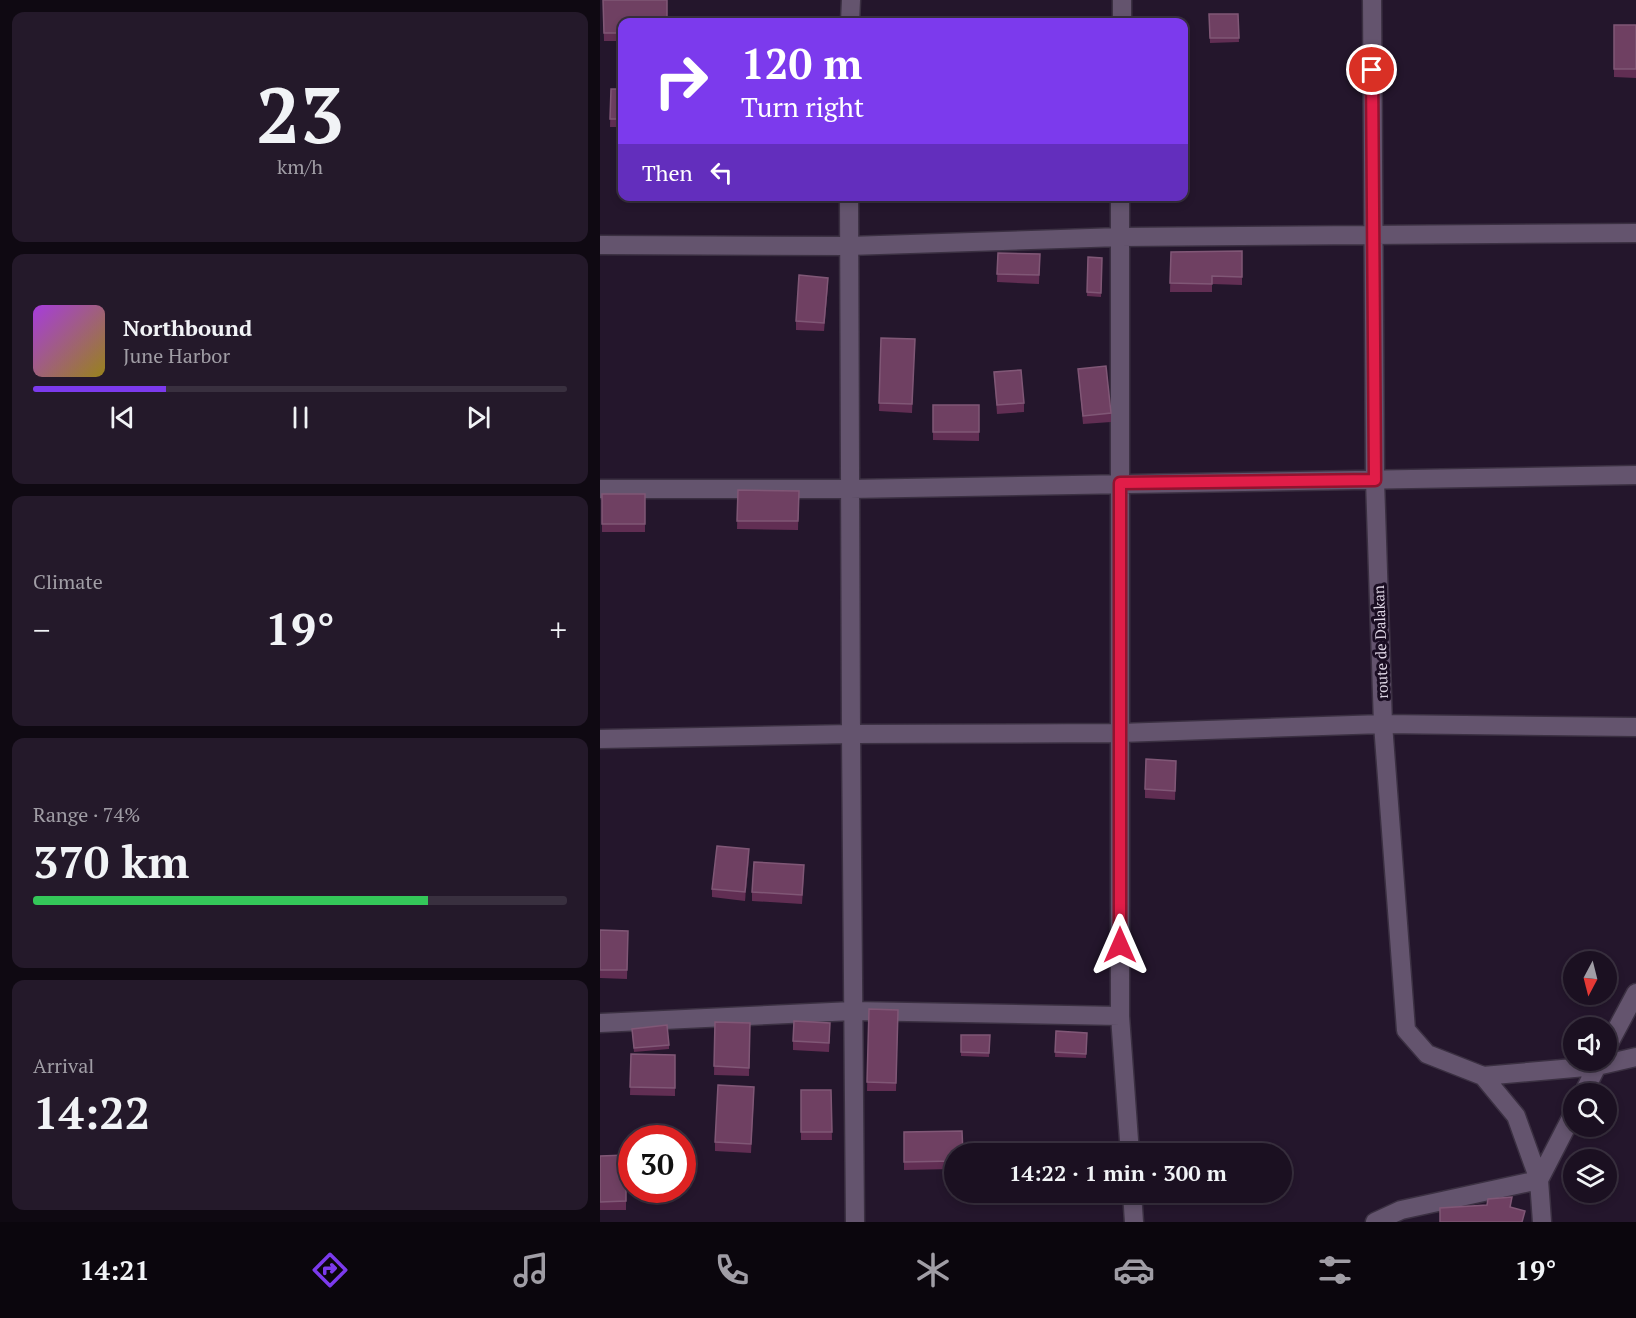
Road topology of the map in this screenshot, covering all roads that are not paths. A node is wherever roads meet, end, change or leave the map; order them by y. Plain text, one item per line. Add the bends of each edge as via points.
1 (850, 0) edge
2 (1122, 0) edge
3 (1372, 0) edge
4 (850, 18) edge
5 (1122, 18) edge
6 (849, 201) edge
7 (1120, 201) edge
8 (1636, 233) edge
9 (1373, 235) junction
10 (1120, 237) junction
11 (600, 244) edge
12 (849, 246) junction
13 (1636, 475) edge
14 (1375, 480) junction
15 (1120, 483) junction
16 (600, 489) edge
17 (850, 489) junction
18 (1383, 724) junction
19 (1636, 726) edge
20 (1120, 733) junction
21 (851, 734) junction
22 (600, 739) edge
23 (1636, 993) edge
24 (853, 1011) junction
25 (1120, 1016) junction
26 (600, 1023) edge
27 (1617, 1028) edge
28 (1636, 1057) edge
29 (1617, 1060) edge
30 (1563, 1067) edge
31 (1483, 1076) junction
32 (1563, 1134) edge
33 (1129, 1143) edge
34 (1539, 1180) junction
35 (1133, 1203) edge
36 (855, 1222) edge
37 (1134, 1222) edge
38 (1375, 1222) edge
39 (1542, 1222) edge

1 - 4 street
2 - 5 street
3 - 9 street, route de Dalakan
6 - 12 street
7 - 10 street
8 - 9 street
9 - 10 street
9 - 14 street, route de Dalakan
10 - 12 street
10 - 15 street
11 - 12 street
12 - 17 street
13 - 14 street
14 - 15 street
14 - 18 street, route de Dalakan
15 - 17 street
15 - 20 street
16 - 17 street
17 - 21 street
18 - 19 street
18 - 20 street
18 - 31 street, route de Dalakan via 1406,1030 1428,1054
20 - 21 street
20 - 25 street
21 - 22 street
21 - 24 street
23 - 27 street
24 - 25 street
24 - 26 street
24 - 36 street
25 - 33 street
28 - 29 street
30 - 31 street
31 - 34 street, route de Dalakan via 1516,1116
32 - 34 street
34 - 38 street via 1401,1210
34 - 39 street, route de Dalakan
35 - 37 street

